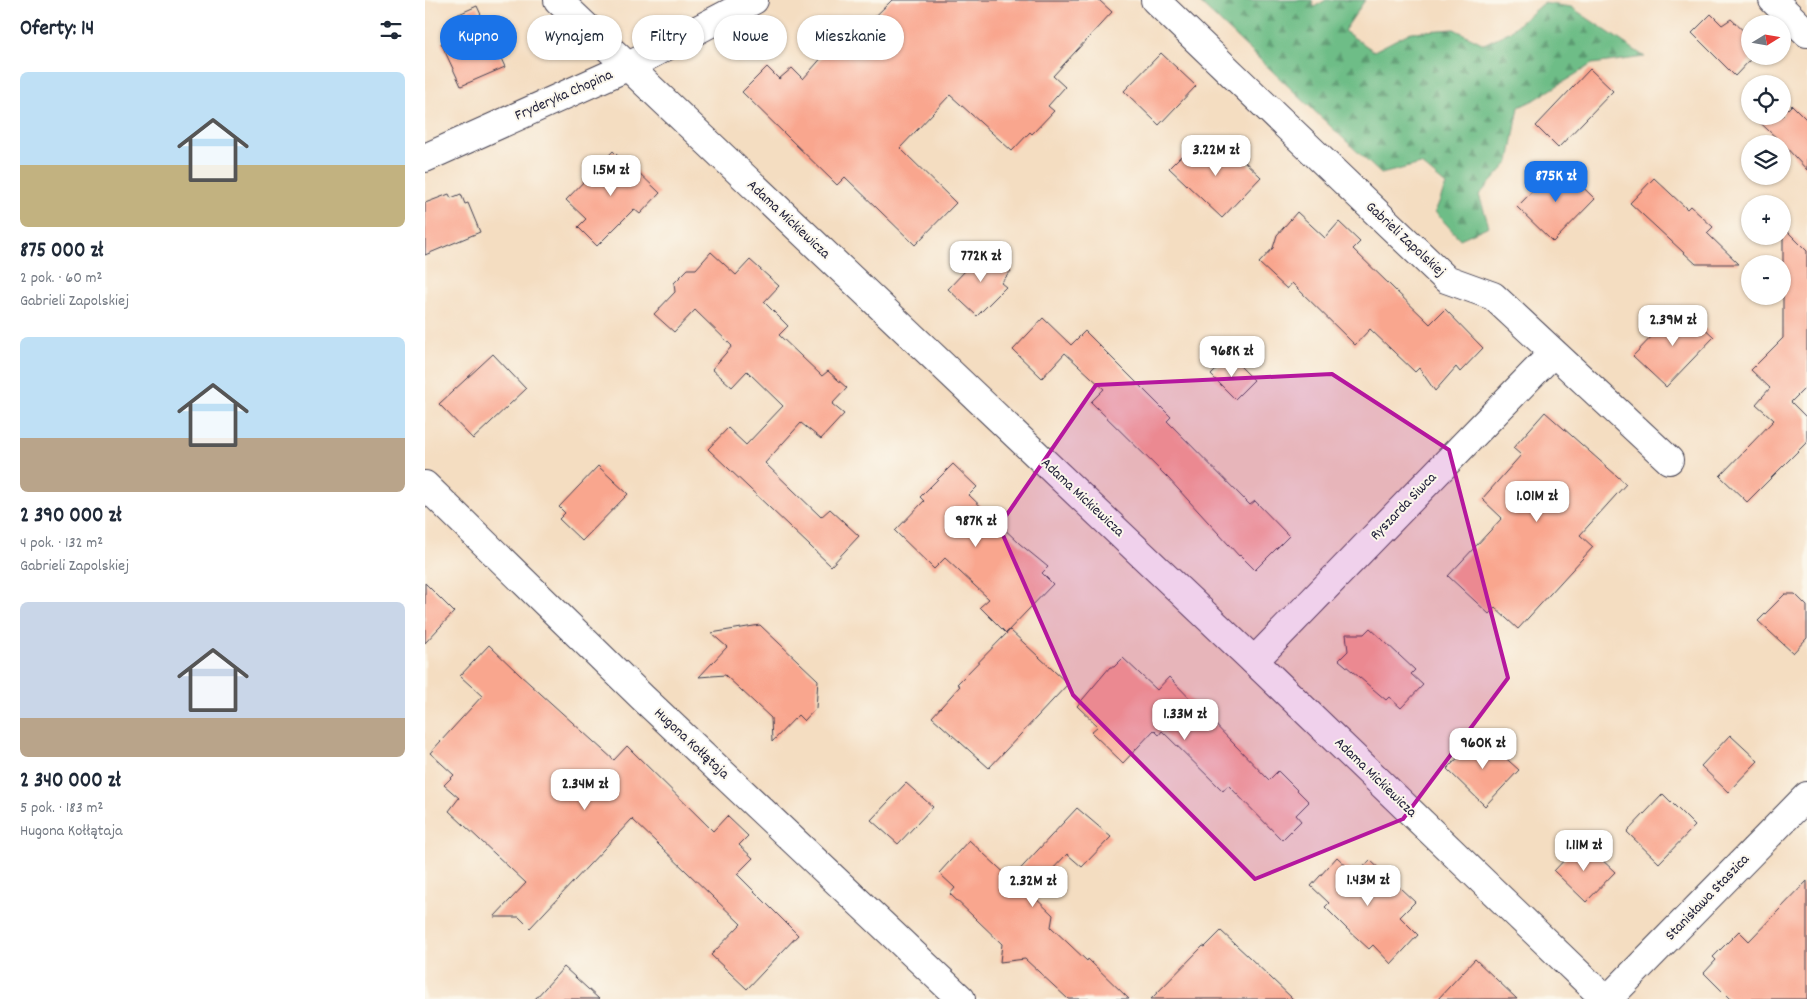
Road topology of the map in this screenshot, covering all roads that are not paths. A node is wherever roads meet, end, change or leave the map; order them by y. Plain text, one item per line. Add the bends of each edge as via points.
1 (557, 0) edge
2 (753, 0) edge
3 (1155, 0) edge
4 (1773, 0) edge
5 (1807, 33) edge
6 (627, 67) junction
7 (425, 158) edge
8 (1553, 353) junction
9 (1669, 460) dead end
10 (425, 485) edge
11 (1255, 661) junction
12 (1807, 796) edge
13 (961, 999) edge
14 (1606, 999) edge

1 - 6 street, Adama Mickiewicza
2 - 6 street, Fryderyka Chopina
3 - 8 street, Gabrieli Zapolskiej via 1446,279 1493,296
4 - 5 street
6 - 7 street, Fryderyka Chopina
6 - 11 street, Adama Mickiewicza
8 - 9 street, Gabrieli Zapolskiej
8 - 11 street, Ryszarda Siwca
10 - 13 street, Hugona Kołłątaja via 642,697
11 - 14 street, Adama Mickiewicza
12 - 14 street, Stanisława Staszica

